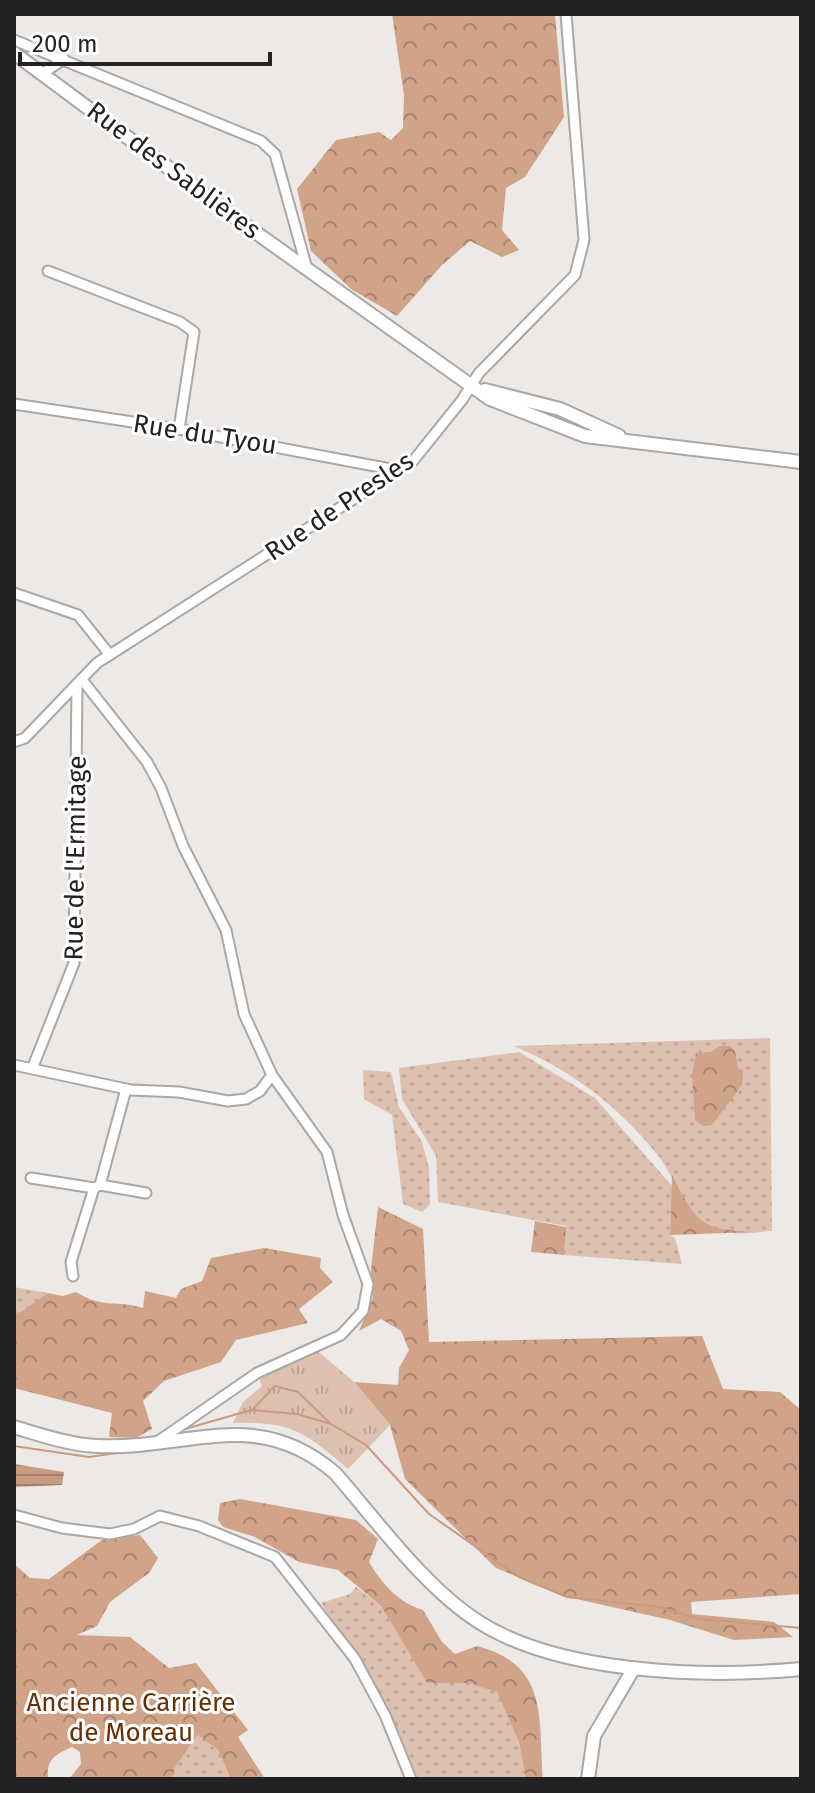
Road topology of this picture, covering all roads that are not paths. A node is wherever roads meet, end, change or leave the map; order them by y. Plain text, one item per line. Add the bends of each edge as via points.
1 (566, 14) edge
2 (14, 40) edge
3 (42, 50) junction
4 (14, 53) edge
5 (64, 59) junction
6 (31, 64) junction
7 (43, 73) junction
8 (300, 242) junction
9 (286, 252) junction
10 (306, 265) junction
11 (48, 271) dead end
12 (470, 386) junction
13 (14, 404) edge
14 (179, 429) junction
15 (801, 462) edge
16 (396, 470) junction
17 (14, 593) edge
18 (110, 655) junction
19 (80, 684) junction
20 (14, 742) edge
21 (14, 1065) edge
22 (32, 1069) junction
23 (272, 1075) junction
24 (126, 1089) junction
25 (31, 1178) dead end
26 (97, 1186) junction
27 (146, 1193) dead end
28 (73, 1276) dead end
29 (14, 1427) edge
30 (157, 1442) junction
31 (14, 1515) edge
32 (634, 1668) junction
33 (801, 1669) edge
34 (411, 1779) edge
35 (588, 1779) edge

1 - 12 street, Rue de Presles via 584,240 575,275
2 - 3 street, Rue des Sablières
3 - 5 street, Rue des Sablières
3 - 6 street
4 - 6 main road, Rue des Sablières
5 - 7 street
5 - 8 street, Rue des Sablières via 261,141 275,154
6 - 7 main road, Rue des Sablières
7 - 9 main road, Rue des Sablières
8 - 9 street
8 - 10 street, Rue des Sablières
9 - 10 main road, Rue des Sablières
10 - 12 main road, Rue des Sablières
11 - 14 street via 194,332
12 - 15 main road, Rue des Sablières via 641,445
12 - 16 street, Rue de Presles via 413,461
13 - 14 street, Rue du Tyou
14 - 16 street, Rue du Tyou
16 - 18 street, Rue de Presles
17 - 18 street via 78,615
18 - 19 street, Rue de Presles
19 - 20 street, Rue de Presles via 25,738
19 - 22 street, Rue de l'Ermitage via 74,963
19 - 23 street via 147,762 161,788 183,846 226,930 244,1014
21 - 22 street
22 - 24 street
23 - 24 street via 260,1091 228,1101
23 - 30 street via 327,1152 364,1269 367,1298 356,1322 341,1335 257,1373
24 - 26 street
25 - 26 street
26 - 27 street
26 - 28 street via 71,1262
29 - 30 main road via 98,1446
30 - 32 main road via 230,1434 292,1444 335,1473 451,1601 477,1621 528,1644
31 - 34 street via 110,1534 160,1516 275,1557 355,1659
32 - 33 main road via 710,1673
32 - 35 main road via 594,1736

